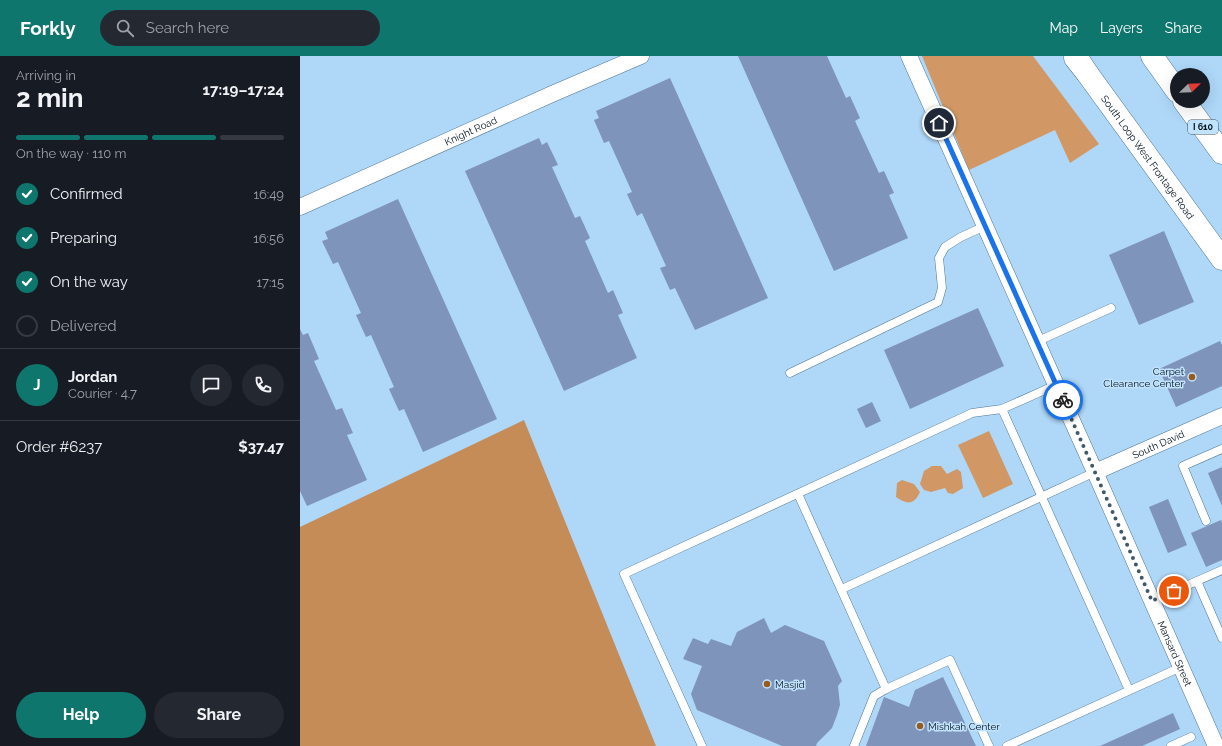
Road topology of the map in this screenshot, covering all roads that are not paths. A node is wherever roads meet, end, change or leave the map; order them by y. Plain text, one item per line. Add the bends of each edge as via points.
1 (641, 56) edge
2 (909, 56) edge
3 (1073, 56) edge
4 (1152, 56) edge
5 (1082, 65) edge
6 (1170, 81) edge
7 (1189, 108) edge
8 (1222, 152) edge
9 (300, 207) edge
10 (985, 226) junction
11 (1222, 259) edge
12 (1111, 308) dead end
13 (1036, 342) junction
14 (790, 373) dead end
15 (1056, 385) junction
16 (1002, 409) junction
17 (1222, 416) edge
18 (1222, 449) edge
19 (1095, 472) junction
20 (798, 494) junction
21 (1042, 497) junction
22 (1206, 521) dead end
23 (1222, 570) edge
24 (1197, 581) junction
25 (842, 589) junction
26 (1152, 601) junction
27 (1222, 638) edge
28 (1181, 667) junction
29 (886, 689) junction
30 (1129, 690) junction
31 (1191, 737) dead end
32 (702, 746) edge
33 (854, 746) edge
34 (989, 746) edge
35 (1007, 746) edge
36 (1171, 746) edge
37 (1216, 746) edge

1 - 9 street, Knight Road
2 - 10 street, Mansard Street
3 - 5 main road, South Loop West Frontage Road
4 - 6 main road
5 - 11 main road, South Loop West Frontage Road
7 - 8 main road, I 610
10 - 13 street, Mansard Street
10 - 14 lane via 945,247 939,258 942,288 938,302
12 - 13 lane
13 - 15 street, Mansard Street
15 - 16 lane
15 - 19 street, Mansard Street
16 - 20 lane via 972,413
16 - 21 lane
17 - 19 street, South David
18 - 22 lane via 1183,466
19 - 21 lane
19 - 26 street, Mansard Street
20 - 25 lane
20 - 32 lane via 624,574
21 - 25 lane
21 - 30 lane
23 - 24 lane
24 - 26 lane
24 - 27 lane
25 - 29 lane
26 - 28 street, Mansard Street
28 - 30 lane
28 - 37 street, Mansard Street
29 - 33 lane via 874,696
29 - 34 lane via 950,660
30 - 35 lane
31 - 36 lane

